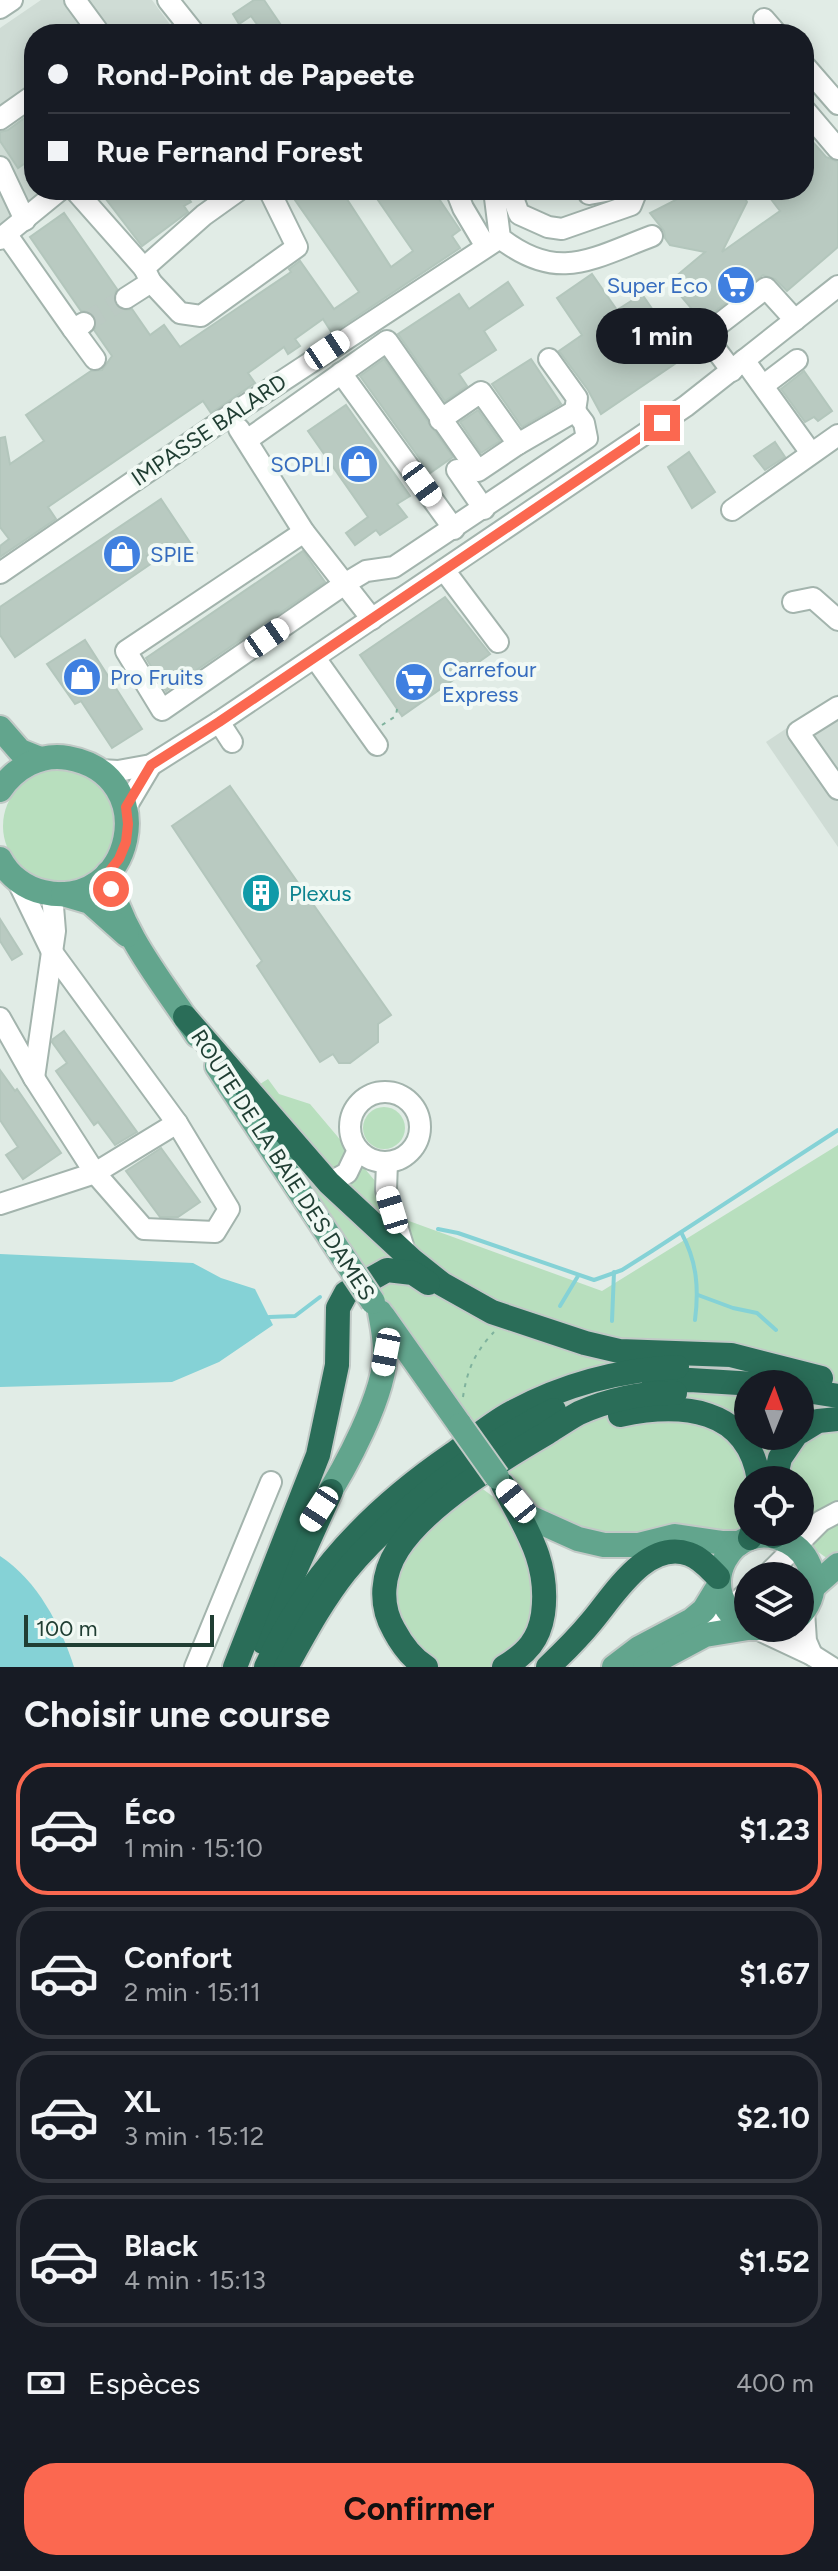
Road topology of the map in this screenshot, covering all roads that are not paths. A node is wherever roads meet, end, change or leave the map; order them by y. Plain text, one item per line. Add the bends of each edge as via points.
1 (12, 0) edge
2 (75, 0) edge
3 (168, 0) edge
4 (0, 8) edge
5 (93, 24) edge
6 (187, 24) edge
7 (814, 76) edge
8 (24, 102) edge
9 (838, 104) edge
10 (0, 119) edge
11 (814, 121) edge
12 (838, 149) edge
13 (0, 167) edge
14 (48, 200) edge
15 (84, 200) edge
16 (225, 200) edge
17 (274, 200) edge
18 (460, 200) edge
19 (494, 200) edge
20 (514, 200) edge
21 (633, 200) edge
22 (25, 220) junction
23 (652, 236) dead end
24 (3, 237) edge
25 (492, 241) junction
26 (148, 275) junction
27 (838, 286) edge
28 (126, 298) tunnel mouth
29 (795, 320) junction
30 (95, 359) dead end
31 (549, 359) dead end
32 (797, 360) dead end
33 (341, 373) junction
34 (749, 373) junction
35 (575, 411) junction
36 (229, 416) junction
37 (440, 420) junction
38 (838, 435) edge
39 (247, 440) junction
40 (518, 444) junction
41 (811, 453) junction
42 (457, 470) dead end
43 (484, 509) junction
44 (732, 510) dead end
45 (454, 529) junction
46 (304, 532) junction
47 (444, 570) junction
48 (0, 573) edge
49 (346, 583) junction
50 (793, 602) dead end
51 (372, 619) junction
52 (838, 620) edge
53 (498, 642) dead end
54 (315, 658) junction
55 (838, 707) edge
56 (219, 722) junction
57 (0, 728) edge
58 (377, 736) road end
59 (232, 742) dead end
60 (40, 759) junction
61 (151, 765) junction
62 (100, 770) junction
63 (838, 789) edge
64 (0, 790) edge
65 (126, 807) junction
66 (5, 868) edge
67 (108, 873) junction
68 (58, 894) junction
69 (135, 943) junction
70 (52, 952) junction
71 (185, 1017) junction
72 (0, 1018) edge
73 (34, 1078) junction
74 (177, 1123) junction
75 (358, 1150) junction
76 (387, 1162) junction
77 (95, 1173) junction
78 (329, 1183) junction
79 (0, 1204) edge
80 (405, 1252) junction
81 (376, 1307) junction
82 (500, 1315) junction
83 (734, 1383) edge
84 (820, 1383) edge
85 (734, 1394) edge
86 (814, 1397) edge
87 (838, 1397) edge
88 (838, 1419) edge
89 (814, 1423) edge
90 (555, 1428) junction
91 (756, 1466) edge
92 (500, 1481) junction
93 (271, 1482) dead end
94 (331, 1491) junction
95 (838, 1512) edge
96 (529, 1517) junction
97 (814, 1524) edge
98 (734, 1543) edge
99 (752, 1546) edge
100 (777, 1546) edge
101 (795, 1546) edge
102 (838, 1555) edge
103 (798, 1562) edge
104 (838, 1565) edge
105 (718, 1582) junction
106 (814, 1586) edge
107 (734, 1605) edge
108 (727, 1611) junction
109 (734, 1615) edge
110 (252, 1625) junction
111 (734, 1631) edge
112 (783, 1642) edge
113 (807, 1642) edge
114 (822, 1663) edge
115 (643, 1666) edge
116 (195, 1667) edge
117 (235, 1667) edge
118 (253, 1667) edge
119 (266, 1667) edge
120 (286, 1667) edge
121 (426, 1667) edge
122 (504, 1667) edge
123 (528, 1667) edge
124 (548, 1667) edge
125 (614, 1667) edge

1 - 4 street
2 - 5 street
3 - 6 street
7 - 9 street
8 - 10 street
11 - 12 street
13 - 22 street
14 - 22 street
15 - 26 street
16 - 26 street
17 - 26 street via 297,247 201,316 180,313
18 - 25 street
19 - 25 street
20 - 21 street via 519,214 562,229
22 - 24 street
23 - 25 street via 581,262 557,264 533,260
24 - 30 street via 79,326
25 - 36 street, IMPASSE BALARD
26 - 28 street
27 - 29 street
29 - 34 street
29 - 34 street via 766,288 705,335
31 - 35 street via 577,398
32 - 34 street
33 - 37 street via 387,341
33 - 39 street
33 - 45 street
34 - 41 street
34 - 47 street via 674,415
35 - 40 street
35 - 43 street via 587,438
36 - 39 street
36 - 48 street, IMPASSE BALARD
37 - 40 street via 478,471
37 - 40 street via 481,392
38 - 41 street
39 - 46 street
41 - 44 street
42 - 43 street
43 - 45 street
45 - 49 street via 394,567 366,571
46 - 49 street
46 - 49 street via 126,651 162,710
47 - 51 street
47 - 53 street
49 - 51 street
50 - 52 street via 813,598
51 - 54 street
54 - 56 street
54 - 58 street
55 - 63 street via 798,732
56 - 59 street
56 - 61 street
57 - 60 main road via 20,751
60 - 62 main road via 81,760
60 - 64 main road via 22,767
61 - 62 street
61 - 65 street
62 - 65 main road
65 - 67 main road via 126,842
66 - 68 main road, ROUTE DE LA BAIE DES DAMES via 39,891
66 - 70 street
67 - 68 main road via 88,887
67 - 69 main road, ROUTE DE LA BAIE DES DAMES
68 - 69 main road, ROUTE DE LA BAIE DES DAMES via 90,902
68 - 70 street
69 - 71 main road, ROUTE DE LA BAIE DES DAMES
70 - 73 street
70 - 74 street
71 - 78 highway
71 - 81 main road, ROUTE DE LA BAIE DES DAMES, bridge
72 - 73 street
73 - 77 street
74 - 77 street
74 - 77 street via 229,1209 215,1232 144,1229
75 - 76 street
75 - 76 street via 350,1120 359,1103 373,1094 396,1094 417,1114 418,1137 406,1154
75 - 78 street via 347,1173
76 - 80 street via 386,1190
77 - 79 street
78 - 80 highway
80 - 82 highway via 442,1284
81 - 92 main road, ROUTE DE LA BAIE DES DAMES, bridge
81 - 94 main road via 386,1352 379,1387
82 - 84 highway via 619,1351 731,1355
82 - 110 highway via 465,1306 413,1273 399,1270 387,1270 346,1293 338,1308 337,1365 318,1455
83 - 120 highway via 638,1383 599,1392 513,1431 401,1515 345,1572
84 - 87 highway
84 - 119 highway via 702,1366 647,1368 598,1378 512,1413 427,1471 339,1551 303,1600
85 - 90 highway via 658,1393 625,1399 580,1413
86 - 87 highway
88 - 89 highway
90 - 91 highway via 631,1412 698,1412 734,1428
90 - 121 highway via 429,1514 398,1549 387,1572 383,1600 400,1642
92 - 96 main road
92 - 122 highway via 541,1560 545,1597 537,1638
93 - 116 street
94 - 110 main road
94 - 118 highway
95 - 97 street
96 - 98 main road via 604,1545 639,1545 675,1536
96 - 123 highway via 553,1559 559,1601 555,1627
99 - 105 main road via 730,1552
100 - 103 main road
101 - 102 main road
104 - 106 main road
105 - 108 main road
105 - 124 highway via 691,1554 659,1556 642,1564
105 - 125 main road via 704,1610 692,1620
107 - 108 street
108 - 109 main road
108 - 115 street
110 - 117 highway
111 - 115 main road via 705,1635
112 - 114 street
113 - 114 street

